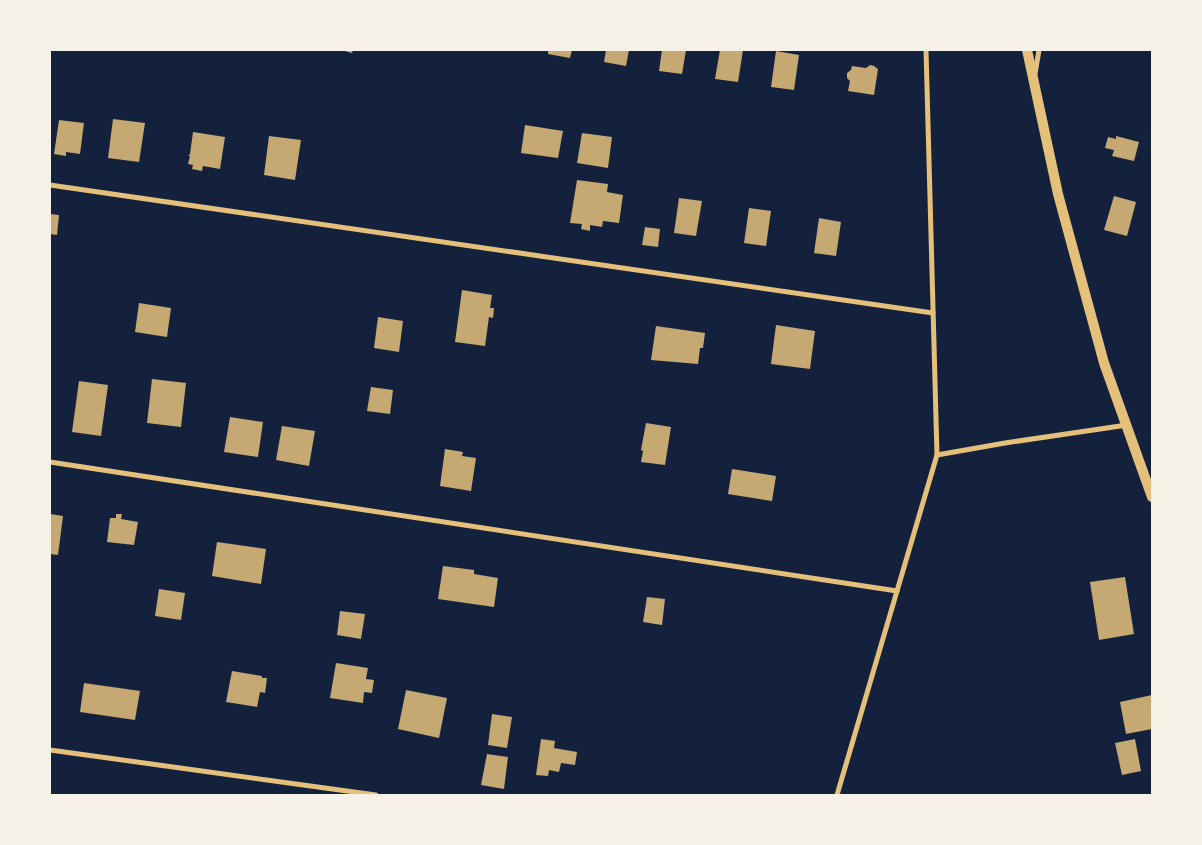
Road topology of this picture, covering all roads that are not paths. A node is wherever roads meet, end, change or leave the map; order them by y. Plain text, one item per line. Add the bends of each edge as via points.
1 (926, 50) edge
2 (1027, 50) edge
3 (1039, 50) edge
4 (1034, 80) junction
5 (50, 185) edge
6 (933, 313) junction
7 (1127, 425) junction
8 (937, 454) junction
9 (50, 462) edge
10 (1152, 497) edge
11 (897, 591) junction
12 (50, 750) edge
13 (376, 795) edge
14 (837, 795) edge

1 - 6 street
2 - 4 main road
3 - 4 street
4 - 7 main road via 1061,204 1104,363
5 - 6 street
6 - 8 street
7 - 8 street
7 - 10 main road
8 - 11 street
9 - 11 street
11 - 14 street
12 - 13 street

